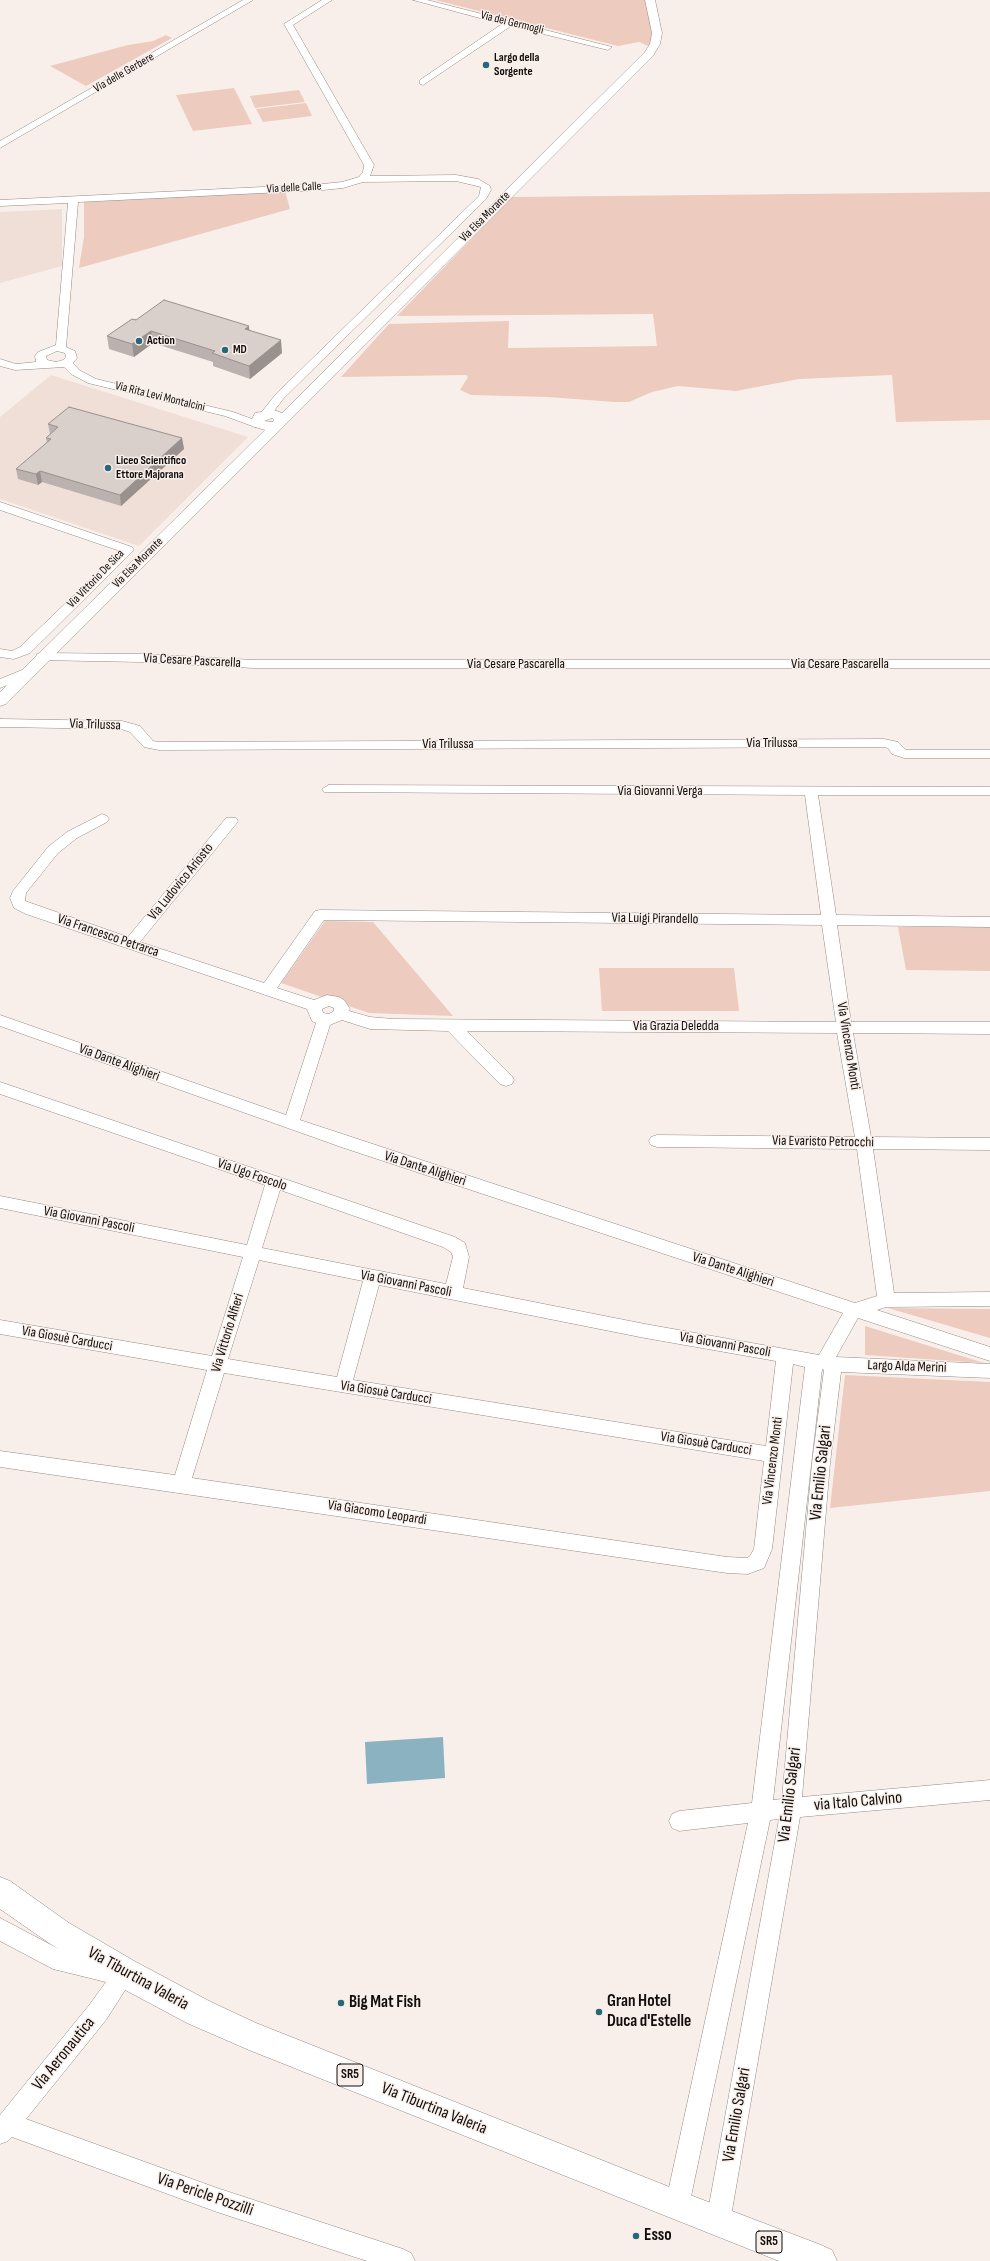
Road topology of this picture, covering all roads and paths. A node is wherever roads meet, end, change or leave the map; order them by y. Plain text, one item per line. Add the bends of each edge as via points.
1 (249, 0) edge
2 (328, 0) edge
3 (417, 0) edge
4 (650, 0) edge
5 (510, 23) junction
6 (608, 47) dead end
7 (423, 82) dead end
8 (0, 145) edge
9 (362, 179) junction
10 (73, 199) junction
11 (0, 203) edge
12 (61, 348) junction
13 (0, 362) edge
14 (66, 362) junction
15 (45, 364) junction
16 (263, 418) junction
17 (279, 423) junction
18 (0, 506) edge
19 (0, 653) edge
20 (42, 657) junction
21 (990, 664) edge
22 (27, 672) junction
23 (0, 684) edge
24 (0, 701) edge
25 (0, 723) edge
26 (990, 754) edge
27 (329, 790) dead end
28 (990, 791) edge
29 (812, 792) junction
30 (102, 819) dead end
31 (231, 821) dead end
32 (830, 921) junction
33 (990, 922) edge
34 (131, 943) junction
35 (268, 989) junction
36 (316, 1006) junction
37 (340, 1014) junction
38 (0, 1020) edge
39 (324, 1020) junction
40 (453, 1026) junction
41 (844, 1026) junction
42 (990, 1028) edge
43 (506, 1080) dead end
44 (0, 1088) edge
45 (291, 1124) junction
46 (657, 1141) dead end
47 (864, 1143) junction
48 (990, 1144) edge
49 (274, 1183) junction
50 (0, 1202) edge
51 (252, 1253) junction
52 (373, 1277) junction
53 (453, 1293) junction
54 (990, 1299) edge
55 (886, 1300) junction
56 (853, 1310) junction
57 (0, 1327) edge
58 (990, 1354) edge
59 (785, 1356) junction
60 (823, 1362) junction
61 (218, 1365) junction
62 (990, 1371) edge
63 (343, 1386) junction
64 (774, 1455) junction
65 (0, 1459) edge
66 (181, 1484) junction
67 (754, 1565) joint
68 (990, 1790) edge
69 (791, 1808) junction
70 (761, 1812) junction
71 (679, 1821) dead end
72 (0, 1891) edge
73 (0, 1929) edge
74 (125, 1973) junction
75 (4, 2129) edge
76 (678, 2206) junction
77 (718, 2222) junction
78 (403, 2261) edge
79 (821, 2261) edge

1 - 8 street, Via delle Gerbere
2 - 9 street via 288,24 369,165 368,173
3 - 5 street, Via dei Germogli
4 - 17 street, Via Elsa Morante via 657,33 656,44 649,54
5 - 6 street, Via dei Germogli
5 - 7 street
9 - 10 street, Via delle Calle via 343,185 323,187
9 - 16 street, Via delle Calle via 456,178 478,182 486,190 482,197 286,391
10 - 11 street, Via delle Calle
10 - 12 street
12 - 14 street via 72,353 72,358
12 - 15 street via 50,349 42,354 40,359
13 - 15 street via 15,367
14 - 15 street via 56,365
14 - 16 street, Via Rita Levi Montalcini via 75,372 92,381 229,414
16 - 17 street via 278,415
17 - 20 street, Via Elsa Morante
18 - 19 street, Via Vittorio De Sica via 128,550 25,650 14,655
20 - 21 street, Via Cesare Pascarella via 141,658 254,664
20 - 22 street, Via Elsa Morante
22 - 23 street
22 - 24 street, Via Elsa Morante
25 - 26 street, Via Trilussa via 122,725 135,729 149,744 159,746 884,743 893,745 899,753
27 - 29 street, Via Giovanni Verga
28 - 29 street, Via Giovanni Verga
29 - 32 street, Via Vincenzo Monti
30 - 34 street, Via Francesco Petrarca via 59,844 20,891 17,901 31,910
31 - 34 street, Via Ludovico Ariosto
32 - 33 street, Via Luigi Pirandello
32 - 35 street, Via Luigi Pirandello via 320,915
32 - 41 street, Via Vincenzo Monti
34 - 35 street, Via Francesco Petrarca
35 - 36 street, Via Francesco Petrarca
36 - 37 street via 321,1002 334,1001 340,1004
36 - 39 street via 314,1012 317,1017
37 - 39 street via 333,1019
37 - 40 street, Via Grazia Deledda via 362,1021 393,1025
38 - 45 street, Via Dante Alighieri
39 - 45 street
40 - 41 street, Via Grazia Deledda
40 - 43 street
41 - 42 street, Via Grazia Deledda
41 - 47 street, Via Vincenzo Monti
44 - 49 street, Via Ugo Foscolo
45 - 56 street, Via Dante Alighieri
46 - 47 street, Via Evaristo Petrocchi
47 - 48 street, Via Evaristo Petrocchi
47 - 55 street, Via Vincenzo Monti
49 - 51 street, Via Vittorio Alfieri
49 - 53 street, Via Ugo Foscolo via 455,1245 459,1248 461,1257
50 - 51 street, Via Giovanni Pascoli
51 - 52 street, Via Giovanni Pascoli
51 - 61 street, Via Vittorio Alfieri
52 - 53 street, Via Giovanni Pascoli
52 - 63 street
53 - 59 street, Via Giovanni Pascoli
54 - 55 street
55 - 56 street
56 - 58 street, Largo Alda Merini
56 - 60 street
57 - 61 street, Via Giosuè Carducci
59 - 60 street, Via Giovanni Pascoli
59 - 64 street, Via Vincenzo Monti
60 - 62 street, Largo Alda Merini
60 - 69 street, Via Emilio Salgari via 819,1486
60 - 70 street, Via Emilio Salgari
61 - 63 street, Via Giosuè Carducci
61 - 66 street, Via Vittorio Alfieri
63 - 64 street, Via Giosuè Carducci
64 - 67 street, Via Vincenzo Monti via 763,1549
65 - 66 street, Via Giacomo Leopardi
66 - 67 street, Via Giacomo Leopardi via 727,1565
68 - 69 street, via Italo Calvino
69 - 70 street, via Italo Calvino
69 - 77 street, Via Emilio Salgari
70 - 71 street, via Italo Calvino
70 - 76 street, Via Emilio Salgari
72 - 74 main road, Via Tiburtina Valeria / SR5 via 59,1933
73 - 74 street via 42,1953 65,1962 91,1969
74 - 75 street, Via Aeronautica via 98,2012
74 - 76 main road, Via Tiburtina Valeria / SR5 via 179,2003 249,2035
75 - 78 street, Via Pericle Pozzilli
76 - 77 main road, Via Tiburtina Valeria / SR5
77 - 79 main road, Via Tiburtina Valeria / SR5

